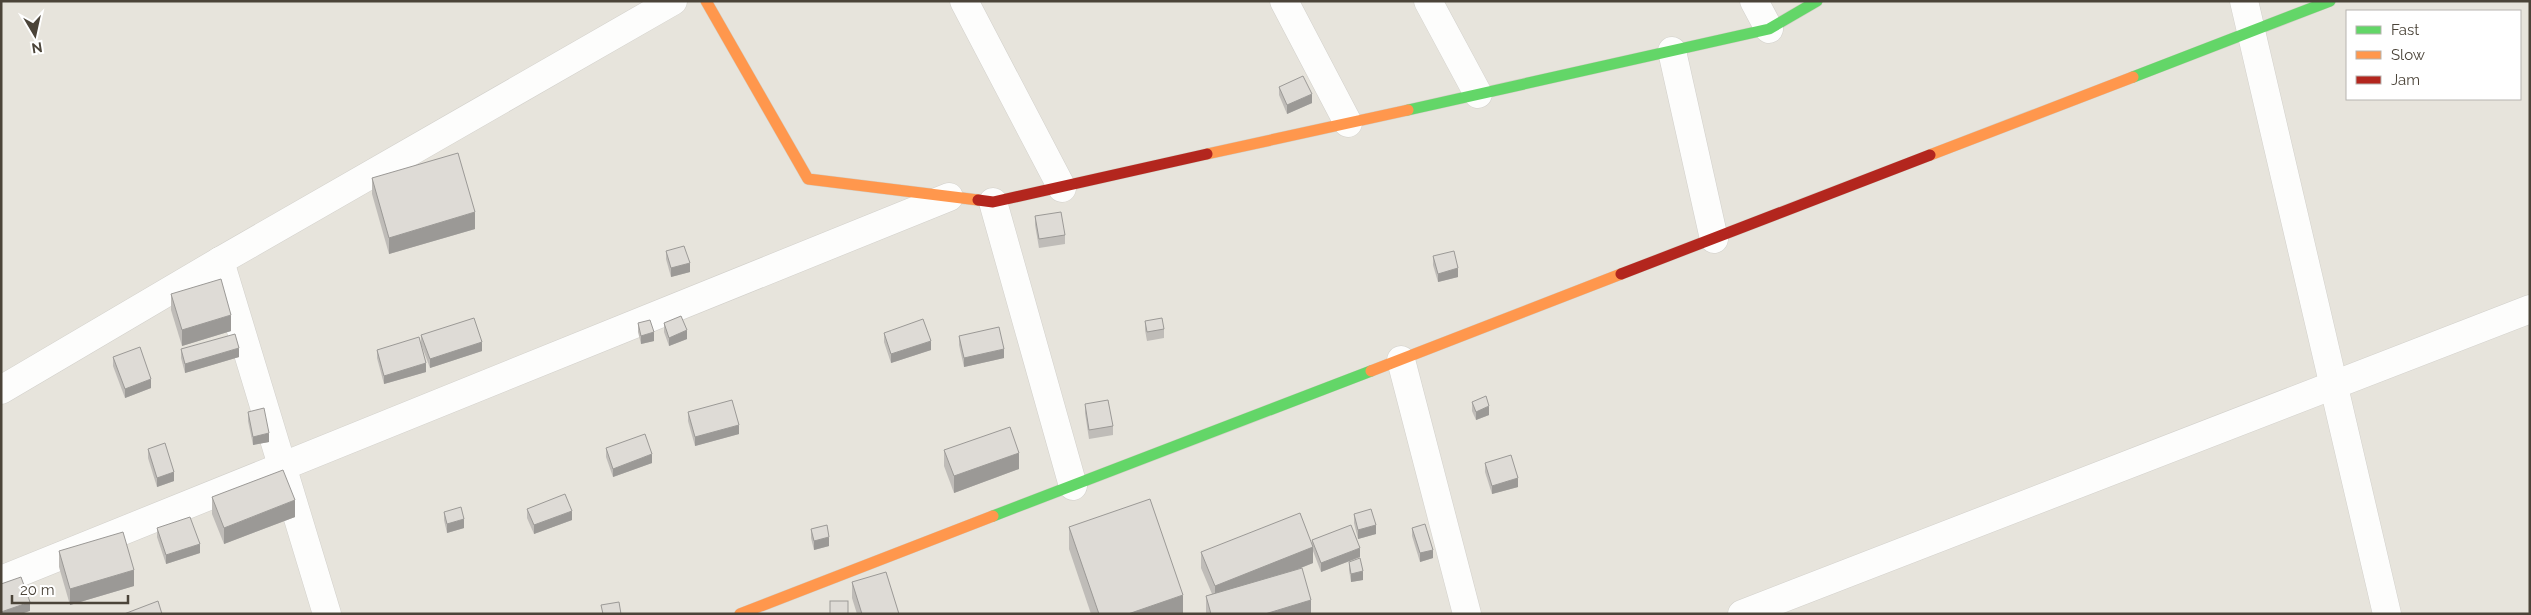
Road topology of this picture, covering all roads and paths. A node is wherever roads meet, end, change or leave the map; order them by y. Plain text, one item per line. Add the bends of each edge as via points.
1 (673, 1) edge
2 (706, 1) edge
3 (964, 1) edge
4 (1284, 1) edge
5 (1428, 1) edge
6 (1754, 1) edge
7 (1817, 1) edge
8 (2244, 1) edge
9 (2330, 1) edge
10 (1769, 29) junction
11 (2251, 32) junction
12 (1672, 51) junction
13 (1478, 94) junction
14 (1348, 123) junction
15 (1062, 188) junction
16 (949, 197) junction
17 (993, 202) junction
18 (1714, 239) junction
19 (220, 261) junction
20 (2530, 309) edge
21 (1401, 360) junction
22 (2333, 385) junction
23 (1, 390) edge
24 (282, 466) junction
25 (1073, 486) junction
26 (1, 580) edge
27 (327, 614) edge
28 (740, 614) edge
29 (1467, 614) edge
30 (1742, 614) edge
31 (2387, 614) edge

1 - 19 street
2 - 16 street via 808,179
3 - 15 street
4 - 14 street
5 - 13 street
6 - 10 street
7 - 10 street
8 - 11 street
9 - 11 street
10 - 12 street
11 - 18 street
11 - 22 street
12 - 13 street
12 - 18 street
13 - 14 street
14 - 15 street
15 - 17 street
16 - 17 street
16 - 24 street
17 - 25 street
18 - 21 street
19 - 23 street
19 - 24 street
20 - 22 street
21 - 25 street
21 - 29 street
22 - 30 street
22 - 31 street
24 - 26 street
24 - 27 street
25 - 28 street

